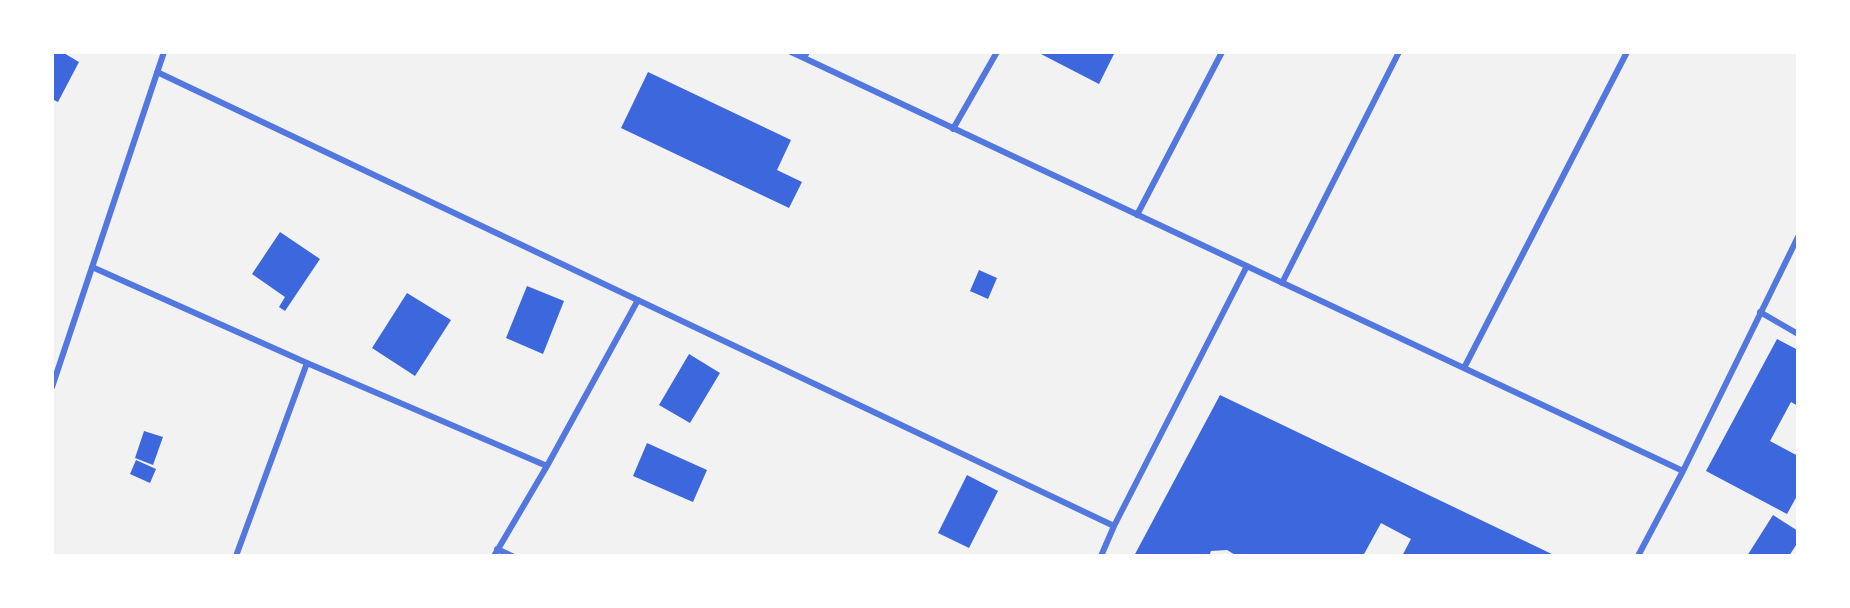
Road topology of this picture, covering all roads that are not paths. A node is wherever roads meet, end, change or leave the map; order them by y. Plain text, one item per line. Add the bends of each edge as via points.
1 (164, 52) edge
2 (791, 52) edge
3 (997, 52) edge
4 (1222, 52) edge
5 (1399, 52) edge
6 (1627, 52) edge
7 (806, 55) edge
8 (157, 72) junction
9 (953, 129) junction
10 (1137, 215) junction
11 (1797, 237) edge
12 (1247, 266) junction
13 (92, 267) junction
14 (1281, 283) junction
15 (638, 300) junction
16 (1760, 312) junction
17 (1797, 334) edge
18 (307, 363) junction
19 (1464, 368) junction
20 (52, 387) edge
21 (547, 466) junction
22 (1683, 471) junction
23 (1114, 526) junction
24 (495, 552) edge
25 (236, 555) edge
26 (512, 555) edge
27 (1101, 555) edge
28 (1638, 555) edge

1 - 8 street
2 - 7 street
3 - 9 street
4 - 10 street
5 - 14 street
6 - 19 street
7 - 9 street
8 - 13 street
8 - 15 street
9 - 10 street
10 - 12 street
11 - 16 street
12 - 14 street
12 - 23 street
13 - 18 street
13 - 20 street
14 - 19 street
15 - 21 street
15 - 23 street
16 - 17 street
16 - 22 street
18 - 21 street
18 - 25 street
19 - 22 street
21 - 24 street
22 - 28 street
23 - 27 street
24 - 26 street

